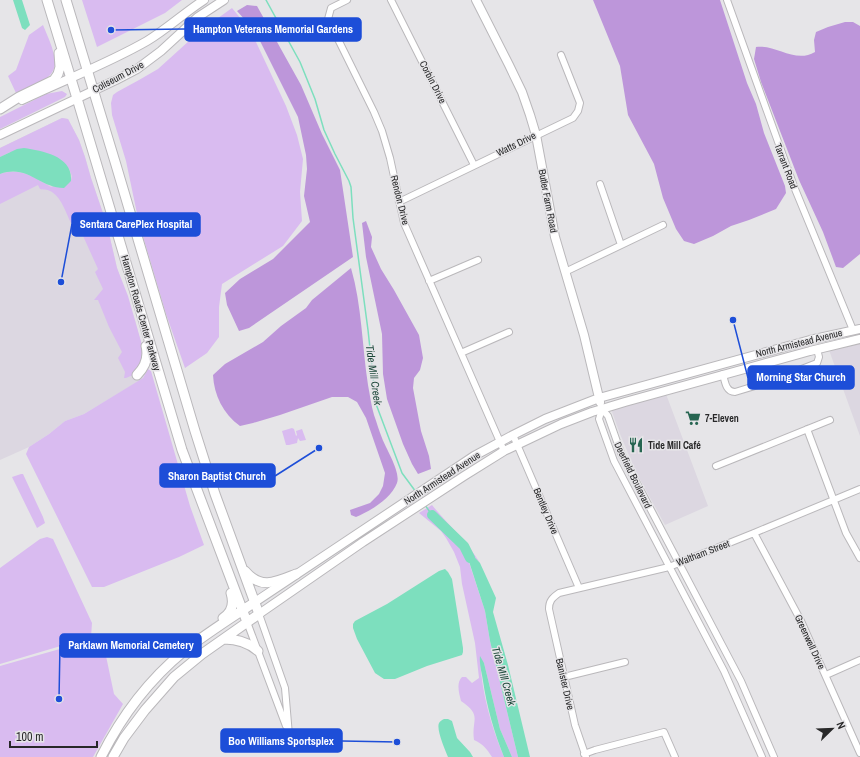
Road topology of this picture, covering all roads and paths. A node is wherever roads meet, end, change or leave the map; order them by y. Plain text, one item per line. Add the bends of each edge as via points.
1 (46, 0) edge
2 (66, 0) edge
3 (204, 0) edge
4 (224, 0) edge
5 (346, 0) edge
6 (391, 0) edge
7 (476, 0) edge
8 (727, 0) edge
9 (561, 55) dead end
10 (88, 71) junction
11 (71, 79) junction
12 (94, 90) junction
13 (77, 98) junction
14 (0, 110) edge
15 (0, 135) edge
16 (536, 135) junction
17 (474, 165) junction
18 (600, 184) dead end
19 (399, 202) junction
20 (662, 225) dead end
21 (621, 245) junction
22 (123, 253) junction
23 (478, 260) dead end
24 (565, 272) junction
25 (429, 281) junction
26 (857, 329) edge
27 (509, 332) dead end
28 (860, 339) edge
29 (817, 349) junction
30 (461, 353) junction
31 (723, 374) junction
32 (137, 375) dead end
33 (599, 398) junction
34 (602, 409) junction
35 (830, 420) dead end
36 (807, 429) junction
37 (513, 435) junction
38 (500, 441) junction
39 (517, 444) junction
40 (504, 451) junction
41 (716, 466) dead end
42 (860, 489) edge
43 (833, 500) junction
44 (206, 516) junction
45 (754, 533) junction
46 (860, 558) edge
47 (679, 563) junction
48 (241, 565) junction
49 (669, 567) junction
50 (296, 574) junction
51 (579, 588) junction
52 (255, 602) junction
53 (549, 610) joint
54 (242, 611) junction
55 (259, 614) junction
56 (247, 622) junction
57 (209, 633) junction
58 (224, 639) junction
59 (258, 651) junction
60 (860, 660) edge
61 (625, 662) dead end
62 (826, 675) junction
63 (564, 677) junction
64 (860, 753) edge
65 (585, 756) edge
66 (101, 757) edge
67 (113, 757) edge
68 (675, 757) edge
69 (762, 757) edge
70 (774, 757) edge

1 - 11 main road, Hampton Roads Center Parkway
1 - 14 main road via 51,30 60,59 59,71 51,81
2 - 10 main road, Hampton Roads Center Parkway
3 - 10 main road, Coliseum Drive via 151,39
4 - 12 main road, Coliseum Drive via 189,24 150,60 125,76
5 - 19 street, Rendon Drive via 331,8 328,20 382,131
6 - 17 street, Corbin Drive
7 - 16 main road, Butler Farm Road via 522,92
8 - 26 street, Tarrant Road via 795,189
9 - 16 street, Watts Drive via 580,103 578,111 573,118
10 - 11 main road, Coliseum Drive
10 - 12 main road, Hampton Roads Center Parkway
11 - 13 main road, Hampton Roads Center Parkway
11 - 14 main road, Coliseum Drive
12 - 13 main road, Coliseum Drive
12 - 48 main road, Hampton Roads Center Parkway via 195,431
13 - 15 main road, Coliseum Drive
13 - 22 main road, Hampton Roads Center Parkway
16 - 17 street, Watts Drive
16 - 24 main road, Butler Farm Road via 555,237
17 - 19 street, Watts Drive
18 - 21 street
19 - 25 street, Rendon Drive via 404,223
20 - 21 street
21 - 24 street
22 - 32 main road via 126,279 147,348 145,364
22 - 44 main road, Hampton Roads Center Parkway via 182,450
23 - 25 street
24 - 33 main road, Butler Farm Road
25 - 30 street, Rendon Drive
26 - 33 main road, North Armistead Avenue
27 - 30 street
28 - 29 main road, North Armistead Avenue
29 - 31 main road, North Armistead Avenue
29 - 31 street via 817,363 735,392 728,390
30 - 38 street, Rendon Drive
31 - 34 main road, North Armistead Avenue
33 - 34 main road, Butler Farm Road
33 - 37 main road, North Armistead Avenue via 545,419
34 - 39 main road, North Armistead Avenue
34 - 47 street, Deerfield Boulevard via 608,416 621,453
34 - 49 street, Deerfield Boulevard via 599,419 614,461
35 - 36 street
36 - 41 street
36 - 43 street
37 - 38 main road, North Armistead Avenue
37 - 39 street, Bentley Drive
38 - 40 street, Rendon Drive
38 - 50 main road, North Armistead Avenue
39 - 40 main road, North Armistead Avenue
39 - 51 street, Bentley Drive
40 - 55 main road, North Armistead Avenue via 426,500
42 - 43 street, Waltham Street
43 - 45 street, Waltham Street
43 - 46 street via 846,533
44 - 54 main road, Hampton Roads Center Parkway
44 - 57 main road via 214,549 233,601 229,614
45 - 47 street, Waltham Street
45 - 62 street, Greenwell Drive via 801,621
47 - 49 street, Waltham Street
47 - 70 street, Deerfield Boulevard via 741,681
48 - 50 main road via 250,576 262,582 271,583
48 - 52 main road, Hampton Roads Center Parkway
49 - 51 street, Waltham Street
49 - 69 street, Deerfield Boulevard via 724,671
50 - 52 main road, North Armistead Avenue
51 - 53 street, Waltham Street via 553,597 549,602
52 - 54 main road, North Armistead Avenue
52 - 55 main road, Hampton Roads Center Parkway
53 - 63 street, Banister Drive
54 - 56 main road, Hampton Roads Center Parkway
54 - 57 main road, North Armistead Avenue
55 - 56 main road, North Armistead Avenue
55 - 59 street via 285,688 289,735
56 - 58 main road, North Armistead Avenue
56 - 59 street
57 - 66 main road, North Armistead Avenue via 169,664 135,702
58 - 59 main road via 243,641
58 - 67 main road, North Armistead Avenue via 186,667 160,692 124,738
60 - 62 street
61 - 63 street
62 - 64 street, Greenwell Drive
63 - 65 street, Banister Drive via 578,738
65 - 68 street via 594,750 664,732

